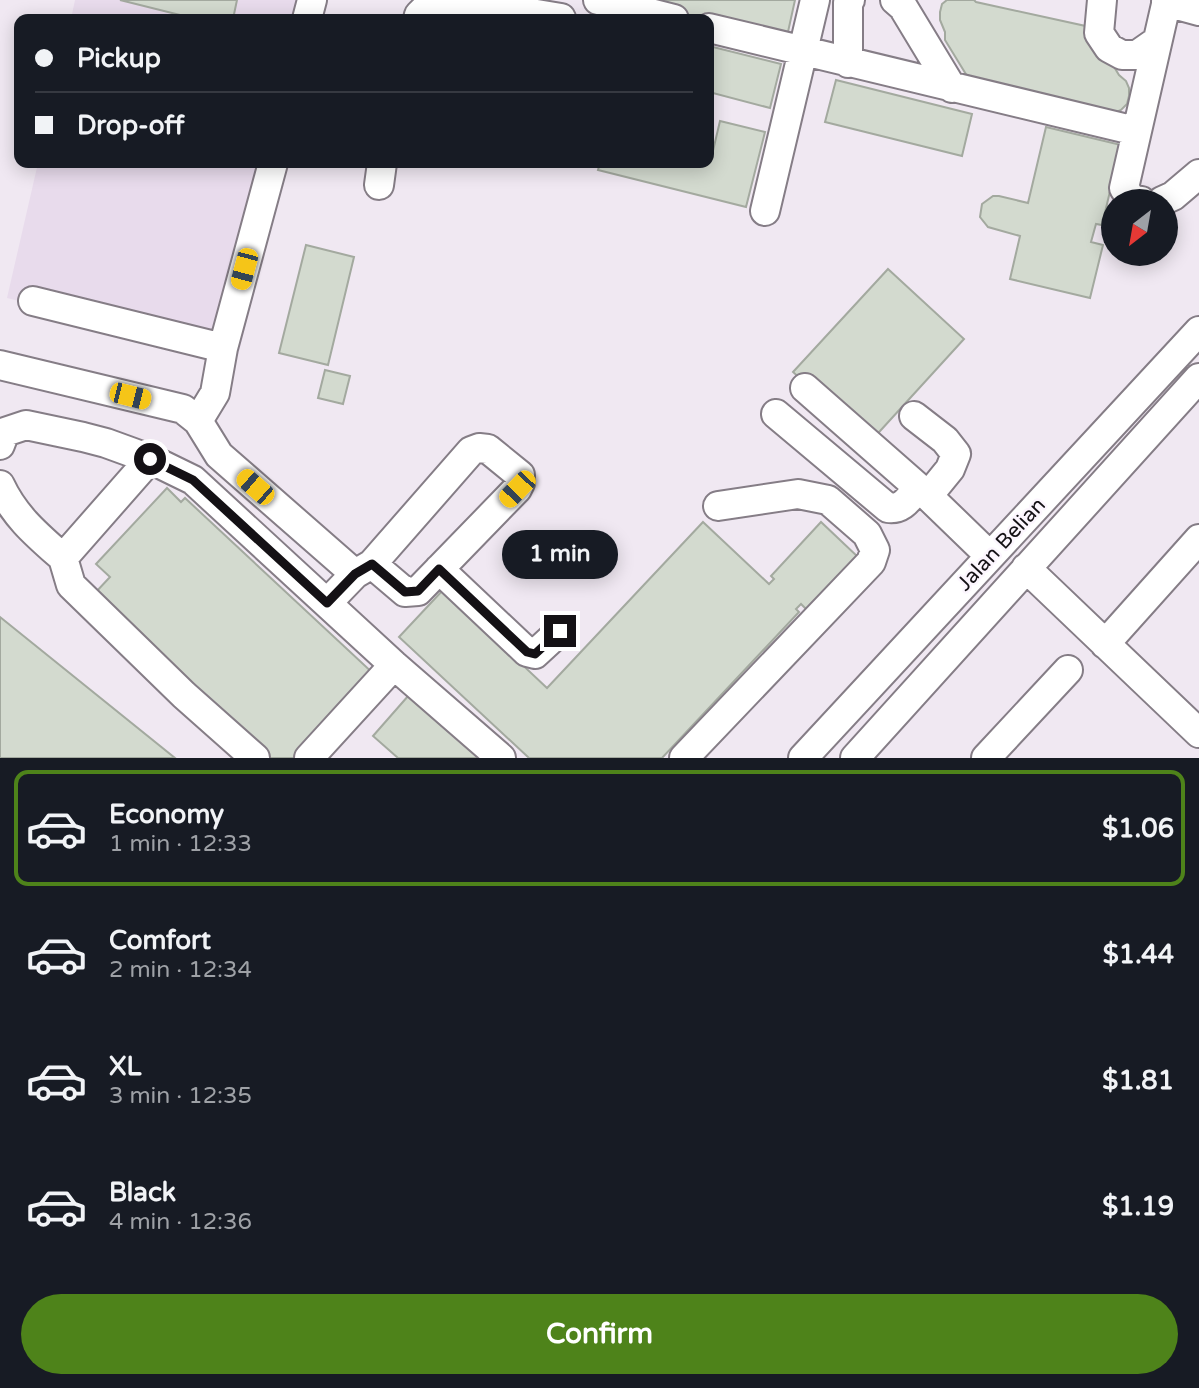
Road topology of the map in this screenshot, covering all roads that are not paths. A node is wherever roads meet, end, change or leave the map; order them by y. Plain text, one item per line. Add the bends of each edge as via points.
1 (598, 0) edge
2 (815, 0) edge
3 (850, 0) edge
4 (895, 0) edge
5 (1102, 0) edge
6 (1167, 1) edge
7 (1199, 11) edge
8 (562, 12) edge
9 (420, 14) edge
10 (654, 14) edge
11 (714, 29) edge
12 (1157, 41) junction
13 (802, 52) junction
14 (848, 63) junction
15 (952, 88) junction
16 (1136, 131) junction
17 (272, 168) edge
18 (1199, 174) edge
19 (1125, 189) edge
20 (1178, 192) edge
21 (765, 211) dead end
22 (33, 301) dead end
23 (1199, 331) edge
24 (223, 348) junction
25 (0, 365) edge
26 (1199, 378) edge
27 (805, 388) dead end
28 (776, 414) dead end
29 (914, 416) dead end
30 (198, 421) junction
31 (0, 444) edge
32 (150, 459) junction
33 (0, 485) edge
34 (923, 492) junction
35 (718, 506) dead end
36 (1199, 539) edge
37 (990, 556) junction
38 (63, 558) junction
39 (1027, 568) junction
40 (363, 569) junction
41 (439, 569) junction
42 (327, 603) junction
43 (560, 631) dead end
44 (1105, 643) junction
45 (394, 665) junction
46 (1068, 670) dead end
47 (1199, 733) edge
48 (857, 757) edge
49 (255, 758) edge
50 (309, 758) edge
51 (501, 758) edge
52 (684, 758) edge
53 (803, 758) edge
54 (986, 758) edge

1 - 10 street
2 - 13 street
3 - 14 street
4 - 15 street
5 - 12 street via 1099,33 1109,48 1122,55 1137,55
6 - 7 street
6 - 12 street
8 - 9 street via 456,1 431,3
11 - 13 street
12 - 16 street
13 - 14 street
13 - 21 street
14 - 15 street
15 - 16 street
16 - 19 street
17 - 24 street
18 - 20 street
22 - 24 street
23 - 37 street, Jalan Belian
24 - 30 street via 215,393
25 - 30 street via 183,409
26 - 39 street, Jalan Belian
27 - 34 street
28 - 34 street via 888,508 895,509
29 - 34 street via 956,454 950,469
30 - 40 street via 219,455
31 - 32 street via 5,432 26,425 106,443
32 - 38 street
32 - 42 street via 193,480
33 - 38 street via 27,527
34 - 37 street
35 - 52 street via 798,494 828,500 867,534 875,550 871,562
36 - 44 street
37 - 53 street, Jalan Belian
38 - 49 street via 71,585
39 - 44 street
39 - 48 street, Jalan Belian
40 - 41 street via 405,592 418,591
40 - 41 street via 471,451 488,449 520,475 520,483
40 - 42 street
41 - 43 street via 527,652 535,654
42 - 45 street
44 - 47 street
45 - 50 street
45 - 51 street
46 - 54 street

